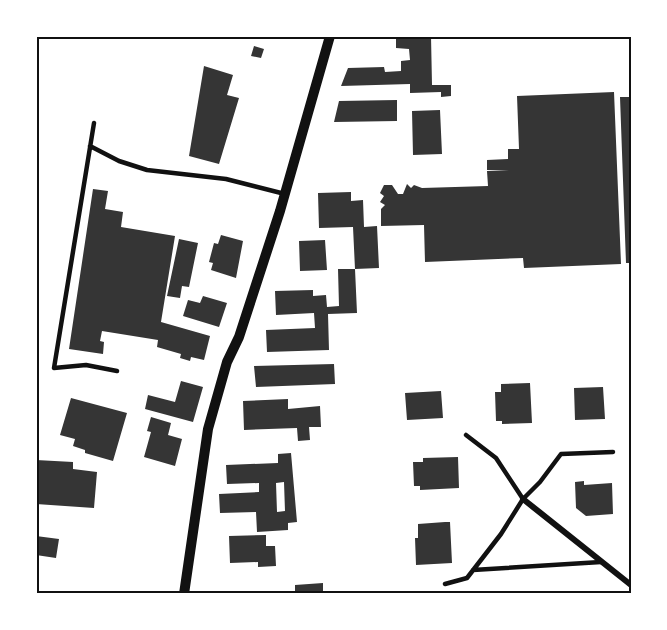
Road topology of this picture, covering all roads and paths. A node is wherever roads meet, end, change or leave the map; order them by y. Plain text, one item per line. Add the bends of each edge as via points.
1 (330, 36) edge
2 (94, 123) dead end
3 (90, 146) junction
4 (285, 194) junction
5 (117, 371) dead end
6 (466, 435) dead end
7 (613, 452) dead end
8 (523, 499) junction
9 (601, 562) junction
10 (472, 570) junction
11 (445, 584) dead end
12 (631, 585) edge
13 (184, 594) edge

1 - 4 street
2 - 3 lane
3 - 4 lane via 147,170 204,175
3 - 5 lane via 54,368 86,365
4 - 13 street via 208,429
6 - 8 lane via 496,458
7 - 8 lane via 561,454
8 - 9 street
8 - 10 lane
9 - 10 lane
9 - 12 street
10 - 11 lane via 467,578

